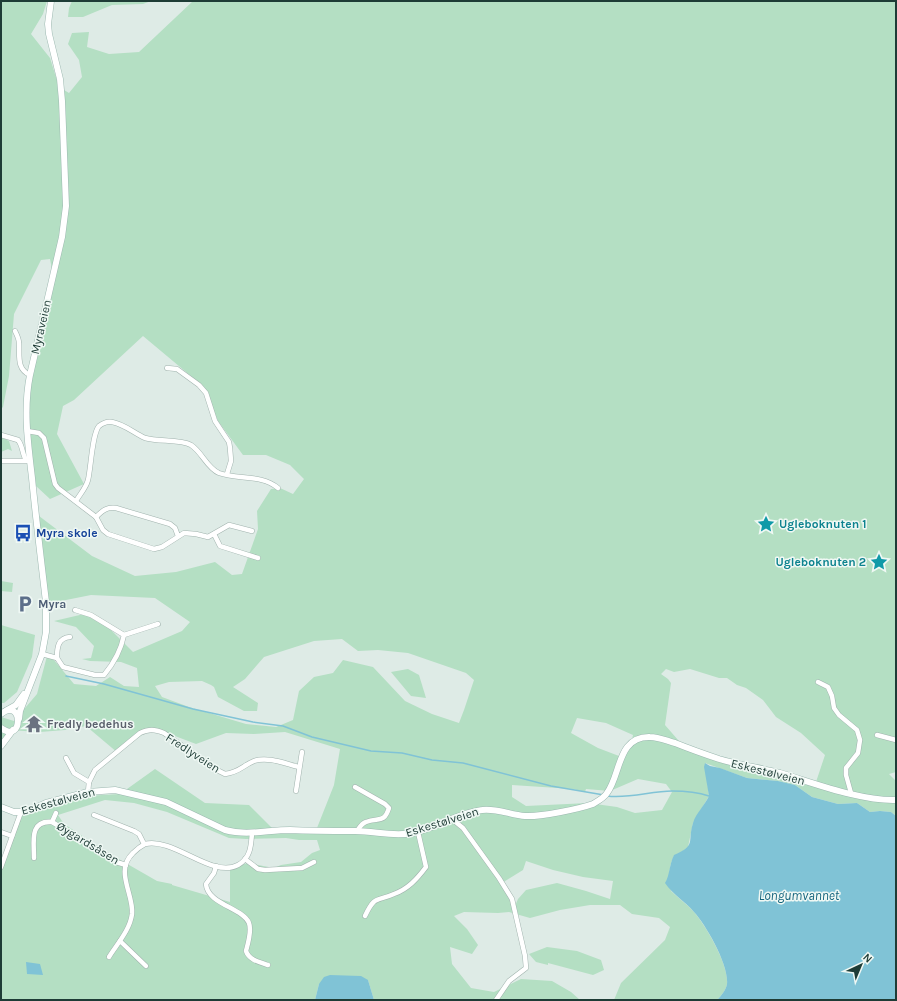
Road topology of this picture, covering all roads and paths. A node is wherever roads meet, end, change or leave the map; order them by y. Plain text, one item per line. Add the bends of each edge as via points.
1 (51, 1) edge
2 (15, 330) dead end
3 (167, 368) dead end
4 (30, 375) junction
5 (27, 431) junction
6 (1, 436) edge
7 (1, 461) edge
8 (28, 462) junction
9 (227, 474) junction
10 (278, 488) dead end
11 (76, 501) junction
12 (96, 517) junction
13 (252, 531) dead end
14 (214, 534) junction
15 (178, 536) junction
16 (258, 558) dead end
17 (75, 610) dead end
18 (158, 624) dead end
19 (124, 635) junction
20 (70, 637) dead end
21 (42, 654) junction
22 (57, 658) junction
23 (818, 682) dead end
24 (29, 688) junction
25 (2, 713) edge
26 (19, 720) junction
27 (1, 728) edge
28 (14, 730) junction
29 (877, 735) dead end
30 (896, 740) edge
31 (1, 746) edge
32 (302, 752) dead end
33 (66, 758) dead end
34 (300, 767) junction
35 (89, 782) junction
36 (355, 788) dead end
37 (296, 791) dead end
38 (88, 792) junction
39 (851, 793) junction
40 (896, 800) edge
41 (1, 807) edge
42 (20, 812) junction
43 (56, 813) dead end
44 (94, 815) dead end
45 (452, 819) junction
46 (52, 822) junction
47 (357, 831) junction
48 (1, 832) edge
49 (418, 832) junction
50 (252, 833) junction
51 (12, 836) junction
52 (144, 844) junction
53 (34, 858) dead end
54 (245, 859) junction
55 (314, 862) dead end
56 (126, 864) junction
57 (216, 866) junction
58 (1, 867) edge
59 (365, 916) dead end
60 (120, 941) junction
61 (109, 957) dead end
62 (268, 964) dead end
63 (146, 966) dead end
64 (496, 1000) edge

1 - 4 main road, Myraveien via 48,24 60,79 65,142 66,206 62,237
2 - 4 street via 19,342 21,367
3 - 9 street via 177,369 206,393 215,421 229,442 231,461
4 - 5 main road, Myraveien via 26,405
5 - 8 main road, Myraveien
5 - 11 street via 39,432 44,438 55,484
6 - 8 street via 20,442
7 - 8 street
8 - 21 main road, Myraveien via 46,602 46,632
9 - 10 street via 264,480
9 - 11 street via 214,469 189,444 146,438 112,421 105,422 95,433 88,481
11 - 12 street
12 - 15 street via 104,509 116,508 170,524
12 - 15 street via 108,534 154,549 162,547
13 - 14 street via 229,525
14 - 15 street via 208,537 189,533
14 - 16 street via 220,546
17 - 19 street via 92,615
18 - 19 street
19 - 22 street via 112,666 104,674 95,675 63,667
20 - 22 street via 60,641
21 - 22 street
21 - 24 main road, Myraveien
23 - 39 street via 828,687 834,708 857,730 860,740 858,753 846,768
24 - 25 main road, Myraveien via 16,705
24 - 26 main road, Myraveien
25 - 26 main road via 14,712
26 - 28 main road, Myraveien
27 - 28 main road
28 - 31 main road
29 - 30 street
32 - 34 street
33 - 35 street via 74,774
34 - 35 street, Fredlyveien via 260,760 226,774 164,733 148,729 95,770
34 - 37 street
35 - 38 street, Fredlyveien
36 - 47 street via 389,808 382,820 366,822
38 - 42 main road, Eskestølveien
38 - 50 main road, Eskestølveien via 115,790 155,798 225,830
39 - 40 main road, Eskestølveien
39 - 45 main road, Eskestølveien via 720,759 649,736 635,741 625,751 608,792 603,798 591,804 535,816 483,810 462,814
41 - 42 main road, Eskestølveien
42 - 51 street
43 - 46 street
44 - 52 street via 140,834
45 - 49 main road, Eskestølveien
45 - 64 street via 463,828 512,899 526,968 509,981
46 - 53 street, Øygardsåsen via 45,821 38,824 35,829
46 - 56 street, Øygardsåsen via 116,862
47 - 49 main road, Eskestølveien via 392,835
47 - 50 main road, Eskestølveien via 289,830
48 - 51 street
49 - 59 street via 426,867 408,887 371,904
50 - 54 street via 251,846
51 - 58 street
52 - 56 street, Øygardsåsen
52 - 57 street via 164,845
54 - 55 street via 258,869 265,870 302,868
54 - 57 street via 229,868
56 - 60 street, Øygardsåsen via 125,881 131,897 132,915
57 - 62 street via 206,888 222,904 249,922 247,955
60 - 61 street, Øygardsåsen
60 - 63 street

